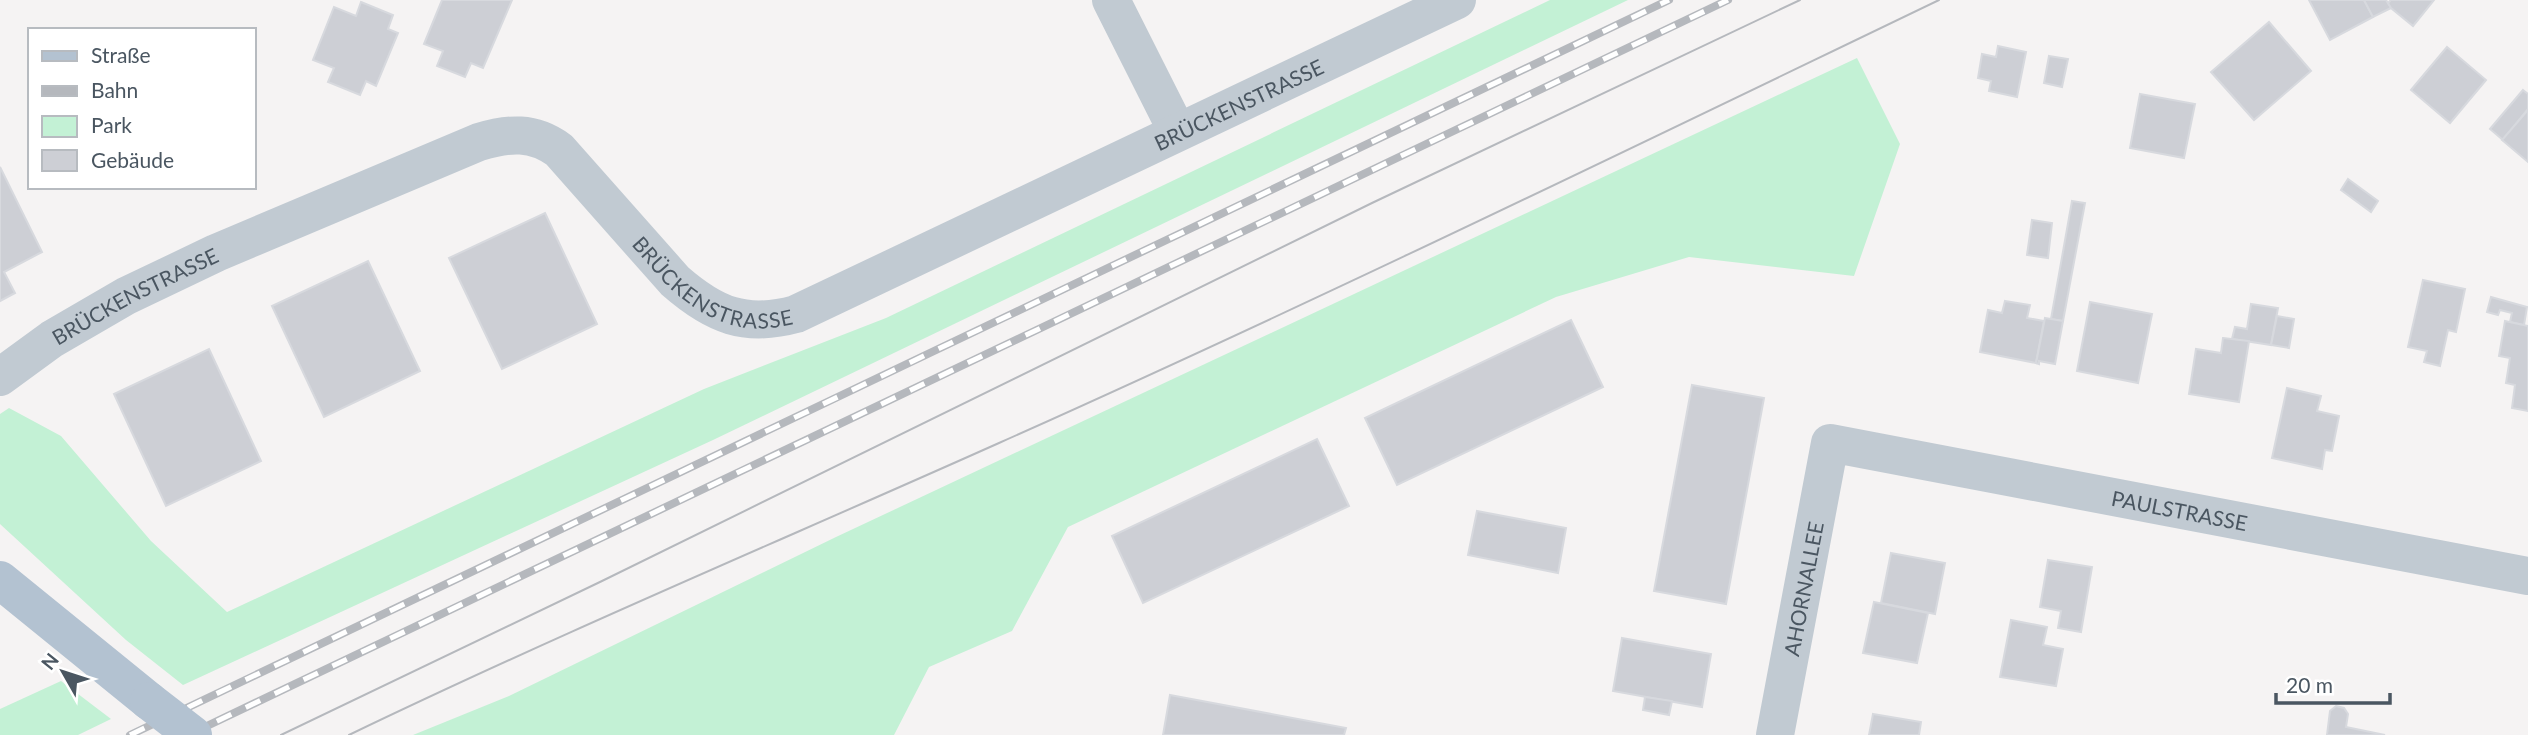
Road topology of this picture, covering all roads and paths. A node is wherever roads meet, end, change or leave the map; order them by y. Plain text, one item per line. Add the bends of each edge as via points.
1 (1111, 0) edge
2 (1457, 0) edge
3 (1177, 131) junction
4 (0, 377) edge
5 (1830, 443) joint
6 (2528, 576) edge
7 (0, 580) edge
8 (193, 735) edge
9 (1775, 735) edge

1 - 3 street
2 - 3 street, BRÜCKENSTRASSE
3 - 4 street, BRÜCKENSTRASSE via 796,314 772,321 719,313 695,299 559,150 535,137 502,135 216,253 125,296 52,339
5 - 6 street, PAULSTRASSE
5 - 9 street, AHORNALLEE
7 - 8 main road, bridge

